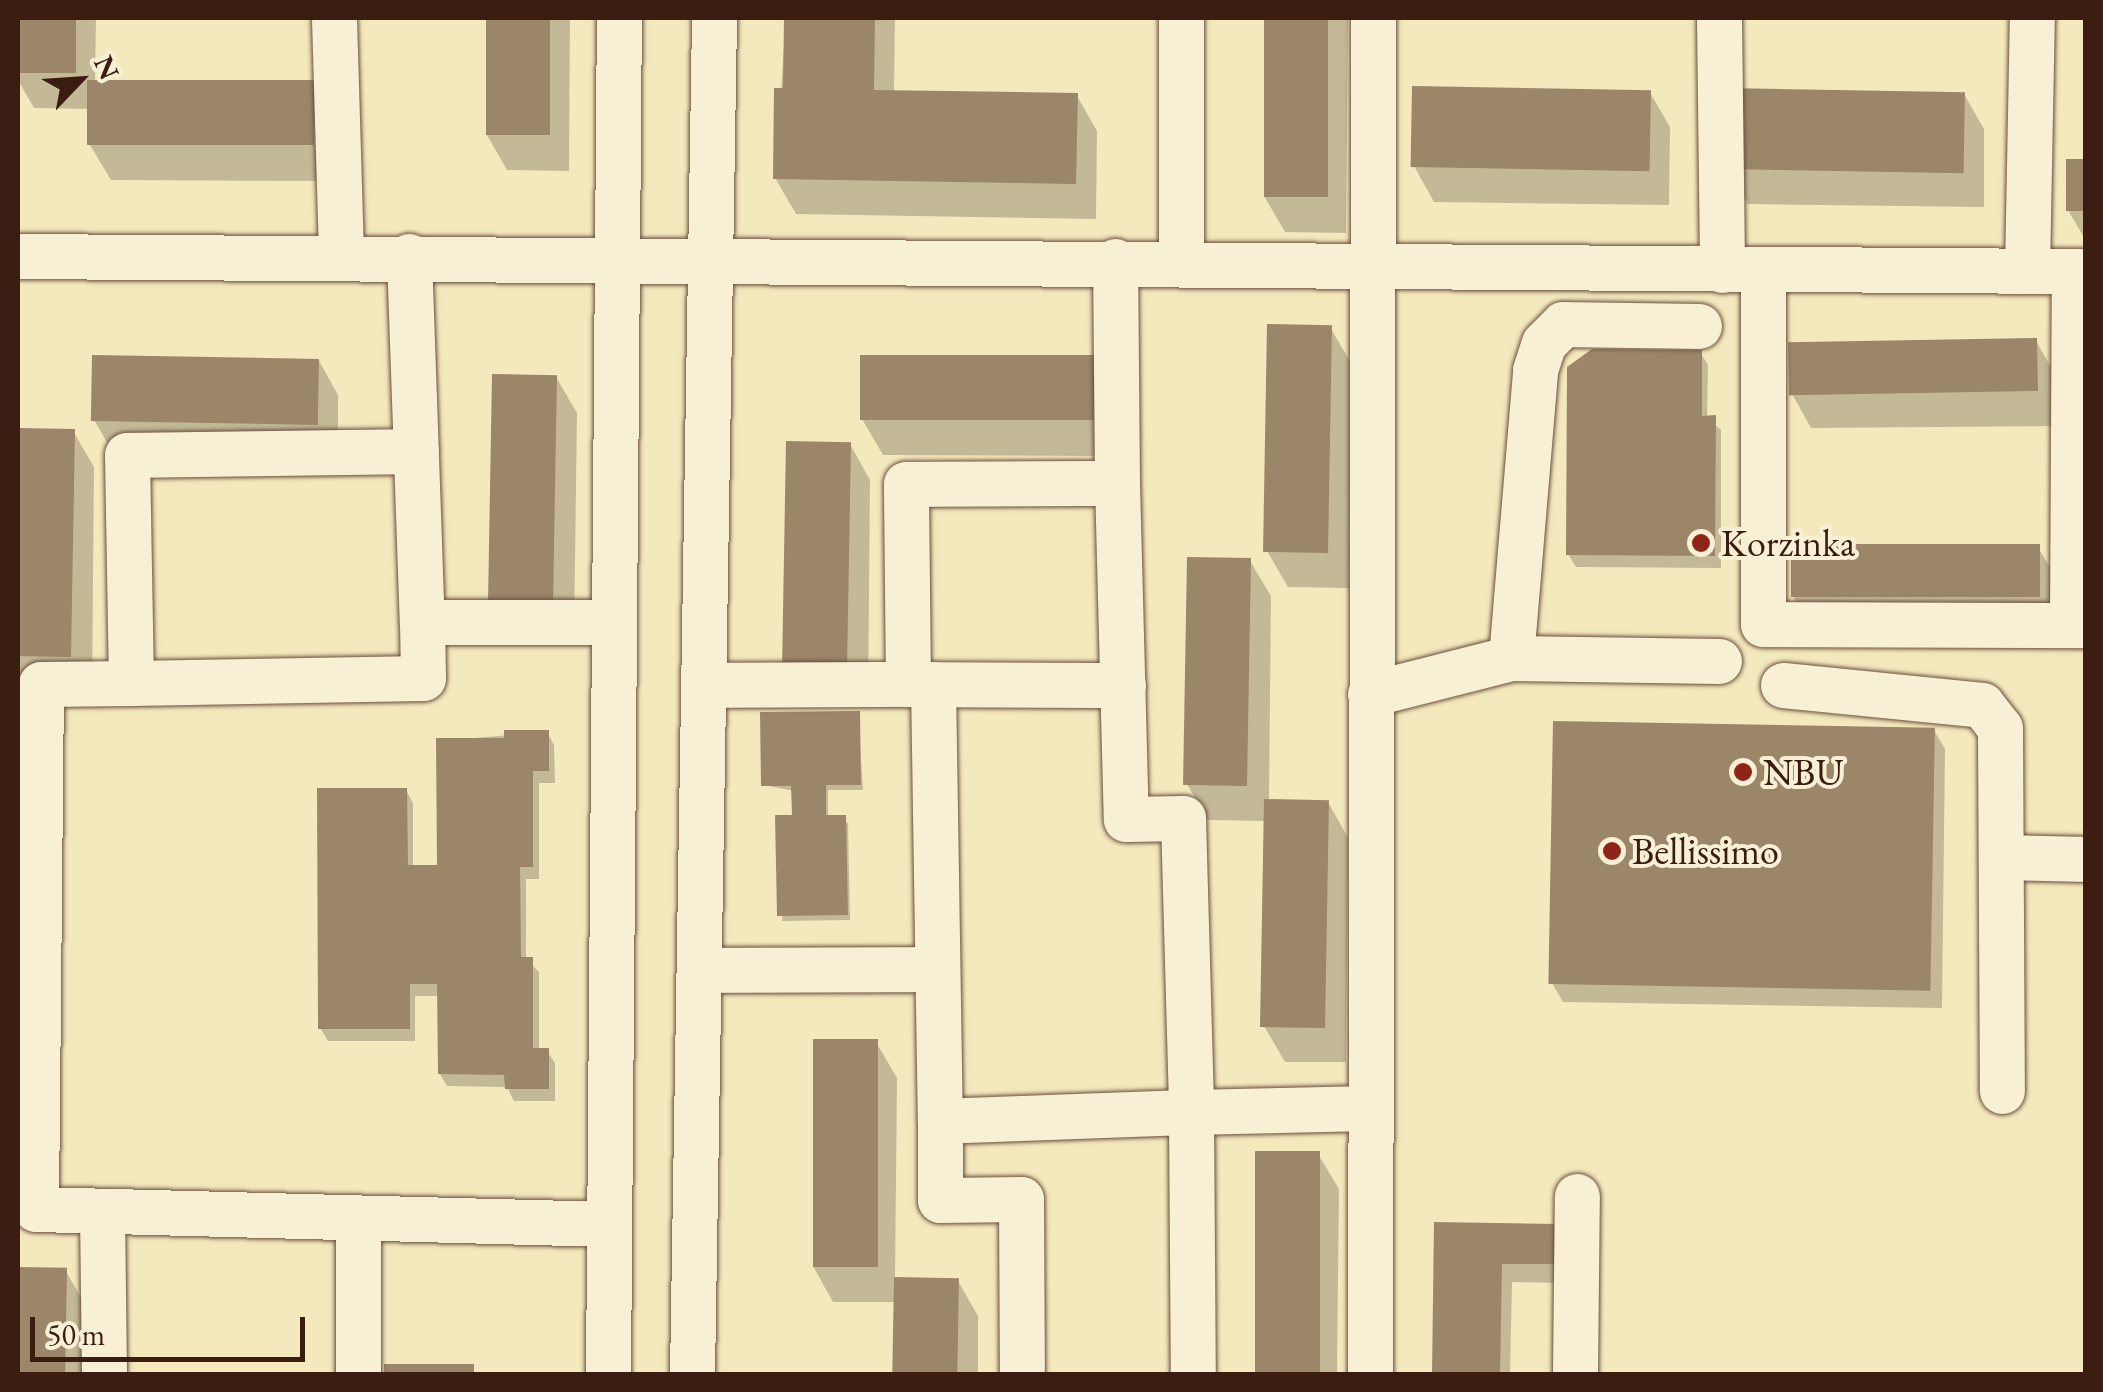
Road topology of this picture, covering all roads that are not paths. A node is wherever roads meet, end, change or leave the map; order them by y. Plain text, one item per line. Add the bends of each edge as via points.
1 (334, 18) edge
2 (619, 18) edge
3 (714, 18) edge
4 (1181, 18) edge
5 (1373, 18) edge
6 (1719, 18) edge
7 (2032, 18) edge
8 (18, 256) edge
9 (409, 256) junction
10 (342, 257) junction
11 (614, 257) junction
12 (712, 257) junction
13 (1115, 261) junction
14 (1181, 262) junction
15 (1371, 264) junction
16 (1742, 270) junction
17 (2027, 270) junction
18 (2080, 271) edge
19 (1700, 326) dead end
20 (416, 451) junction
21 (1117, 483) junction
22 (422, 622) junction
23 (612, 622) junction
24 (2079, 625) edge
25 (1511, 658) junction
26 (1719, 661) dead end
27 (131, 683) junction
28 (921, 684) junction
29 (704, 685) junction
30 (1123, 685) junction
31 (1784, 686) dead end
32 (1370, 694) junction
33 (2003, 857) junction
34 (2086, 859) edge
35 (28, 936) edge
36 (937, 969) junction
37 (699, 970) junction
38 (2002, 1091) dead end
39 (1369, 1108) junction
40 (1191, 1112) junction
41 (940, 1121) junction
42 (1577, 1196) dead end
43 (102, 1211) junction
44 (358, 1218) junction
45 (609, 1224) junction
46 (104, 1374) edge
47 (358, 1374) edge
48 (608, 1374) edge
49 (692, 1374) edge
50 (1022, 1374) edge
51 (1192, 1374) edge
52 (1370, 1374) edge
53 (1575, 1374) edge

1 - 10 street
2 - 11 street
3 - 12 street
4 - 14 street
5 - 15 street
6 - 16 street
7 - 17 street
8 - 10 street
9 - 10 street
9 - 11 street
9 - 20 street
11 - 12 street
11 - 23 street
12 - 13 street
12 - 29 street
13 - 14 street
13 - 21 street
14 - 15 street
15 - 16 street
15 - 32 street
16 - 17 street
16 - 24 street via 1763,624
17 - 18 street
18 - 24 street
19 - 25 street via 1564,324 1544,343 1536,370
20 - 22 street
20 - 27 street via 127,455
21 - 28 street via 906,484
21 - 30 street
22 - 23 street
22 - 27 street via 423,678
23 - 45 street
25 - 26 street
25 - 32 street
27 - 35 street via 41,684
28 - 29 street
28 - 30 street
28 - 36 street
29 - 37 street
30 - 40 street via 1126,819 1182,818
31 - 33 street via 1982,705 2000,728
32 - 39 street
33 - 34 street
33 - 38 street
35 - 43 street via 36,1209
36 - 37 street
36 - 41 street
37 - 49 street
39 - 40 street
39 - 52 street
40 - 41 street
40 - 51 street
41 - 50 street via 940,1200 1021,1199
42 - 53 street
43 - 44 street
43 - 46 street
44 - 45 street
44 - 47 street
45 - 48 street

